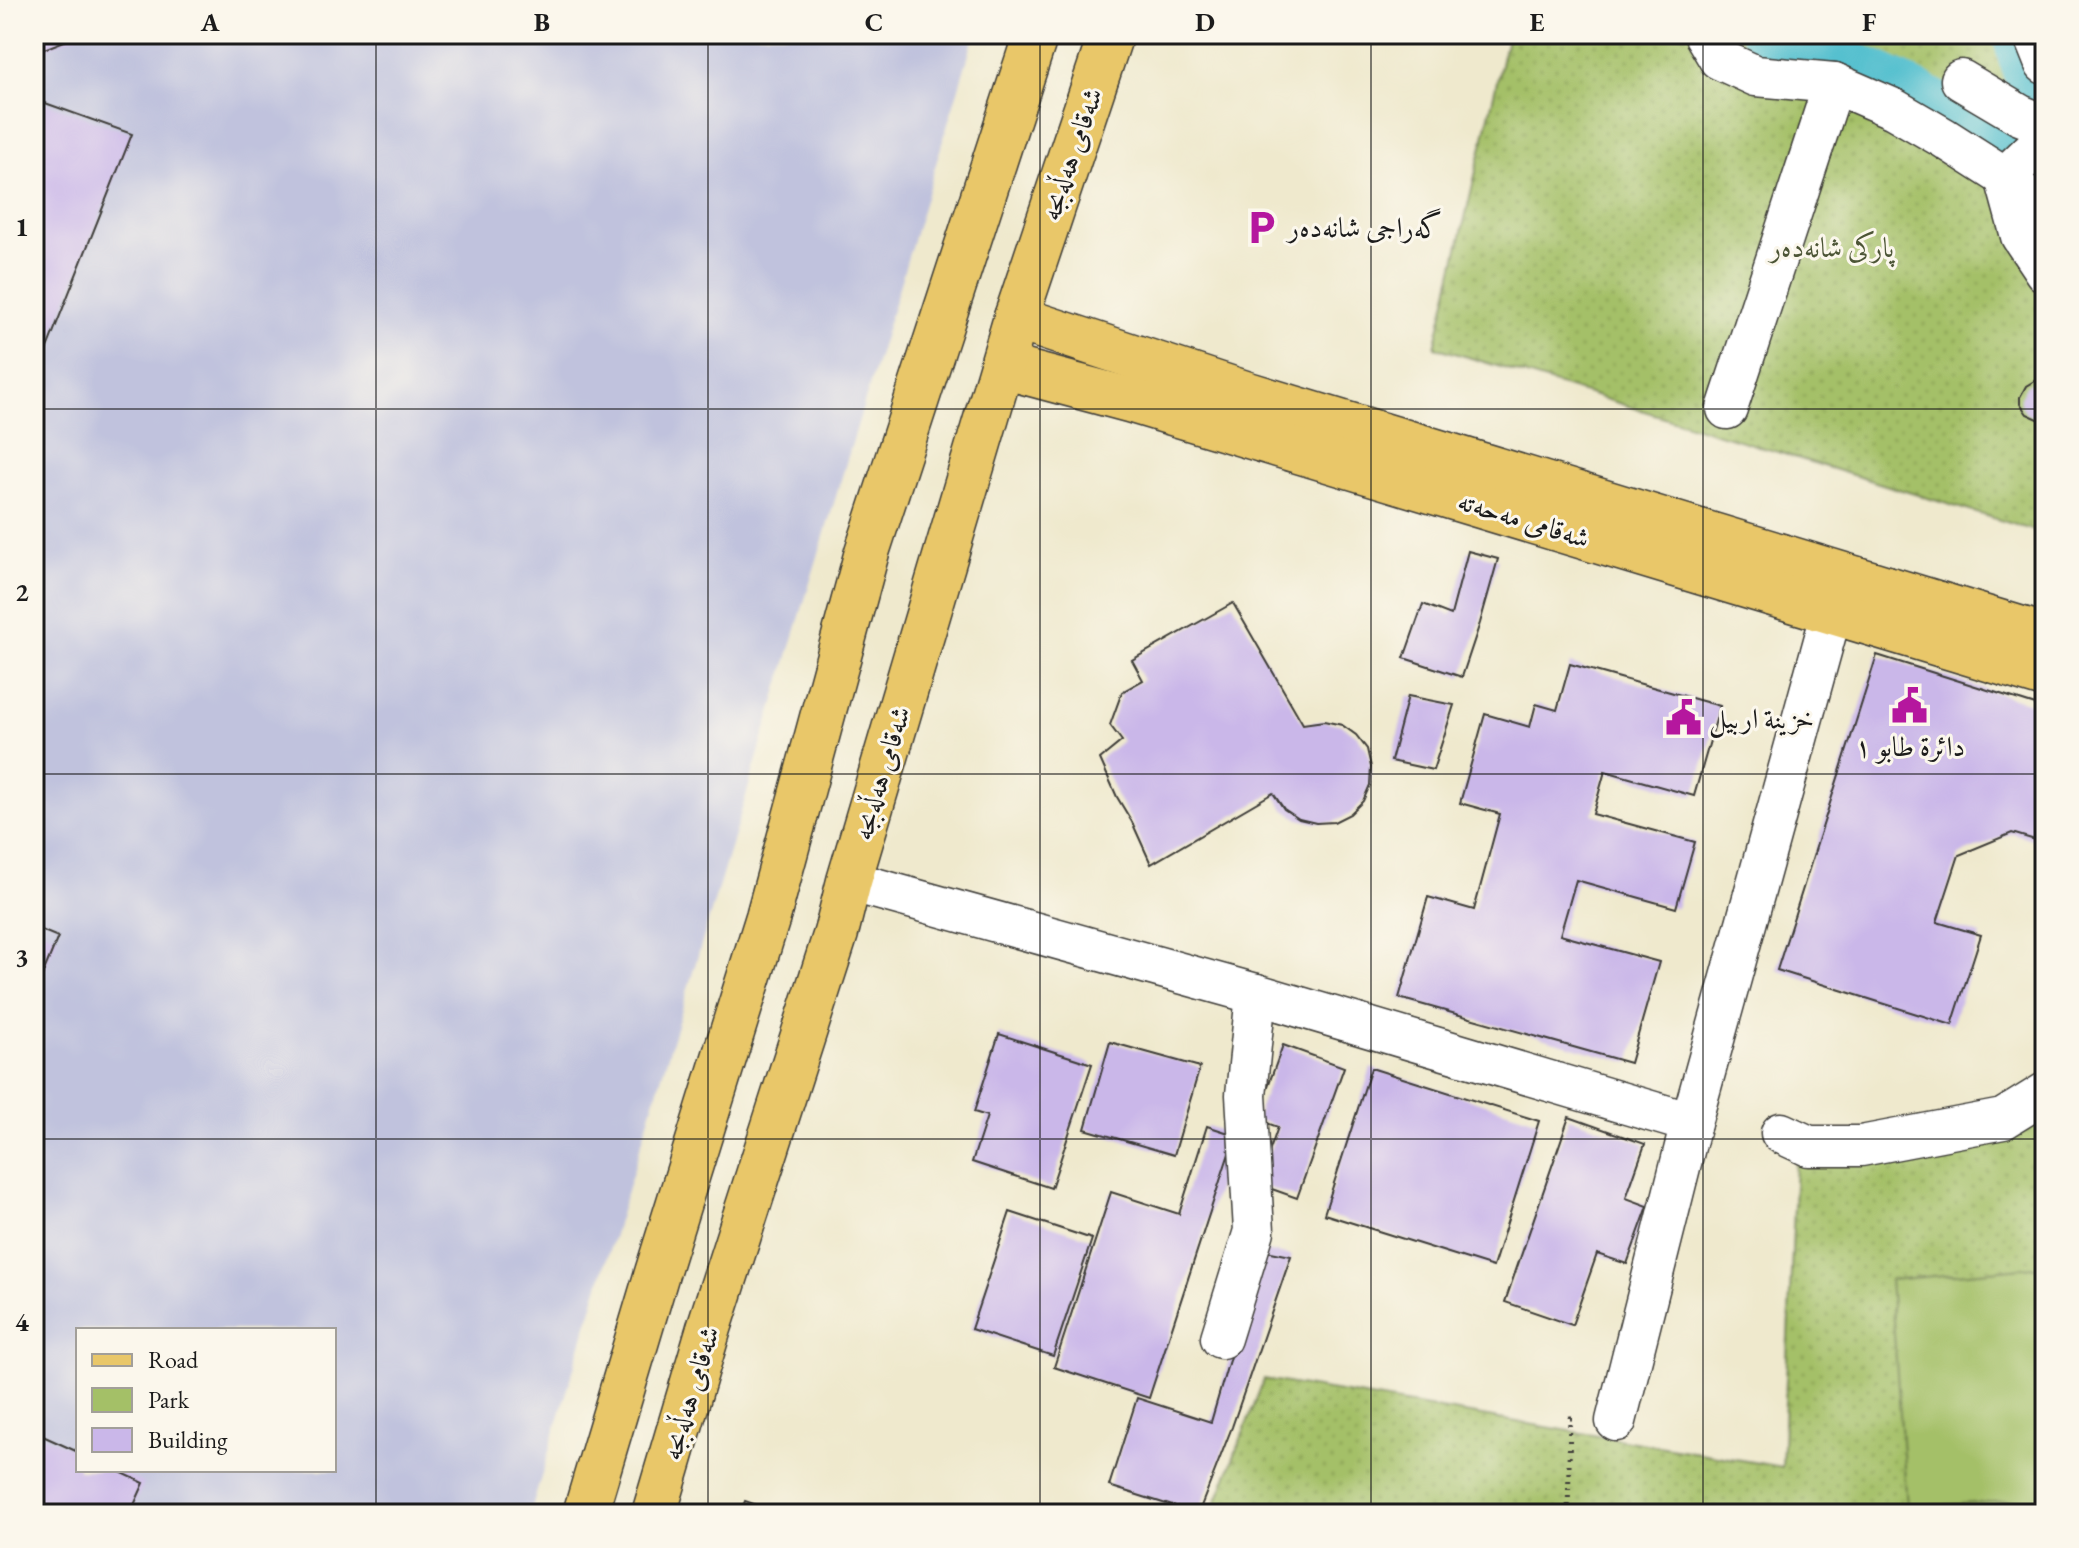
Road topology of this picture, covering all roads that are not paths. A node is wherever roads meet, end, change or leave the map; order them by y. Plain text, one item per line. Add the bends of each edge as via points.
1 (1036, 34) edge
2 (1111, 34) edge
3 (1704, 34) edge
4 (2033, 34) edge
5 (2045, 64) edge
6 (1961, 80) dead end
7 (1834, 83) junction
8 (2042, 134) edge
9 (2005, 177) junction
10 (2045, 215) edge
11 (2045, 272) edge
12 (1016, 318) junction
13 (1002, 366) junction
14 (1727, 409) dead end
15 (1833, 613) junction
16 (2045, 636) edge
17 (2045, 676) edge
18 (782, 862) junction
19 (849, 881) junction
20 (1256, 994) junction
21 (2045, 1093) edge
22 (1691, 1123) junction
23 (1781, 1133) dead end
24 (1221, 1338) dead end
25 (1616, 1421) road end
26 (585, 1514) edge
27 (654, 1514) edge

1 - 18 main road via 867,552
2 - 12 main road, شەقامی هەڵەبجە
3 - 7 street via 1719,59 1756,76
4 - 5 street
6 - 8 street
7 - 9 street via 1894,109
7 - 14 street
8 - 9 street
9 - 10 street
9 - 11 street via 2021,236
12 - 13 main road, شەقامی هەڵەبجە
12 - 16 main road, شەقامی مەحەتە via 1248,394
13 - 15 main road, شەقامی مەحەتە
13 - 19 main road, شەقامی هەڵەبجە
15 - 17 main road, شەقامی مەحەتە
15 - 22 street
18 - 19 main road
18 - 26 main road
19 - 20 street
19 - 27 main road, شەقامی هەڵەبجە
20 - 22 street
20 - 24 street via 1246,1095 1254,1231
21 - 23 street via 2003,1119 1861,1146 1809,1146
22 - 25 street

